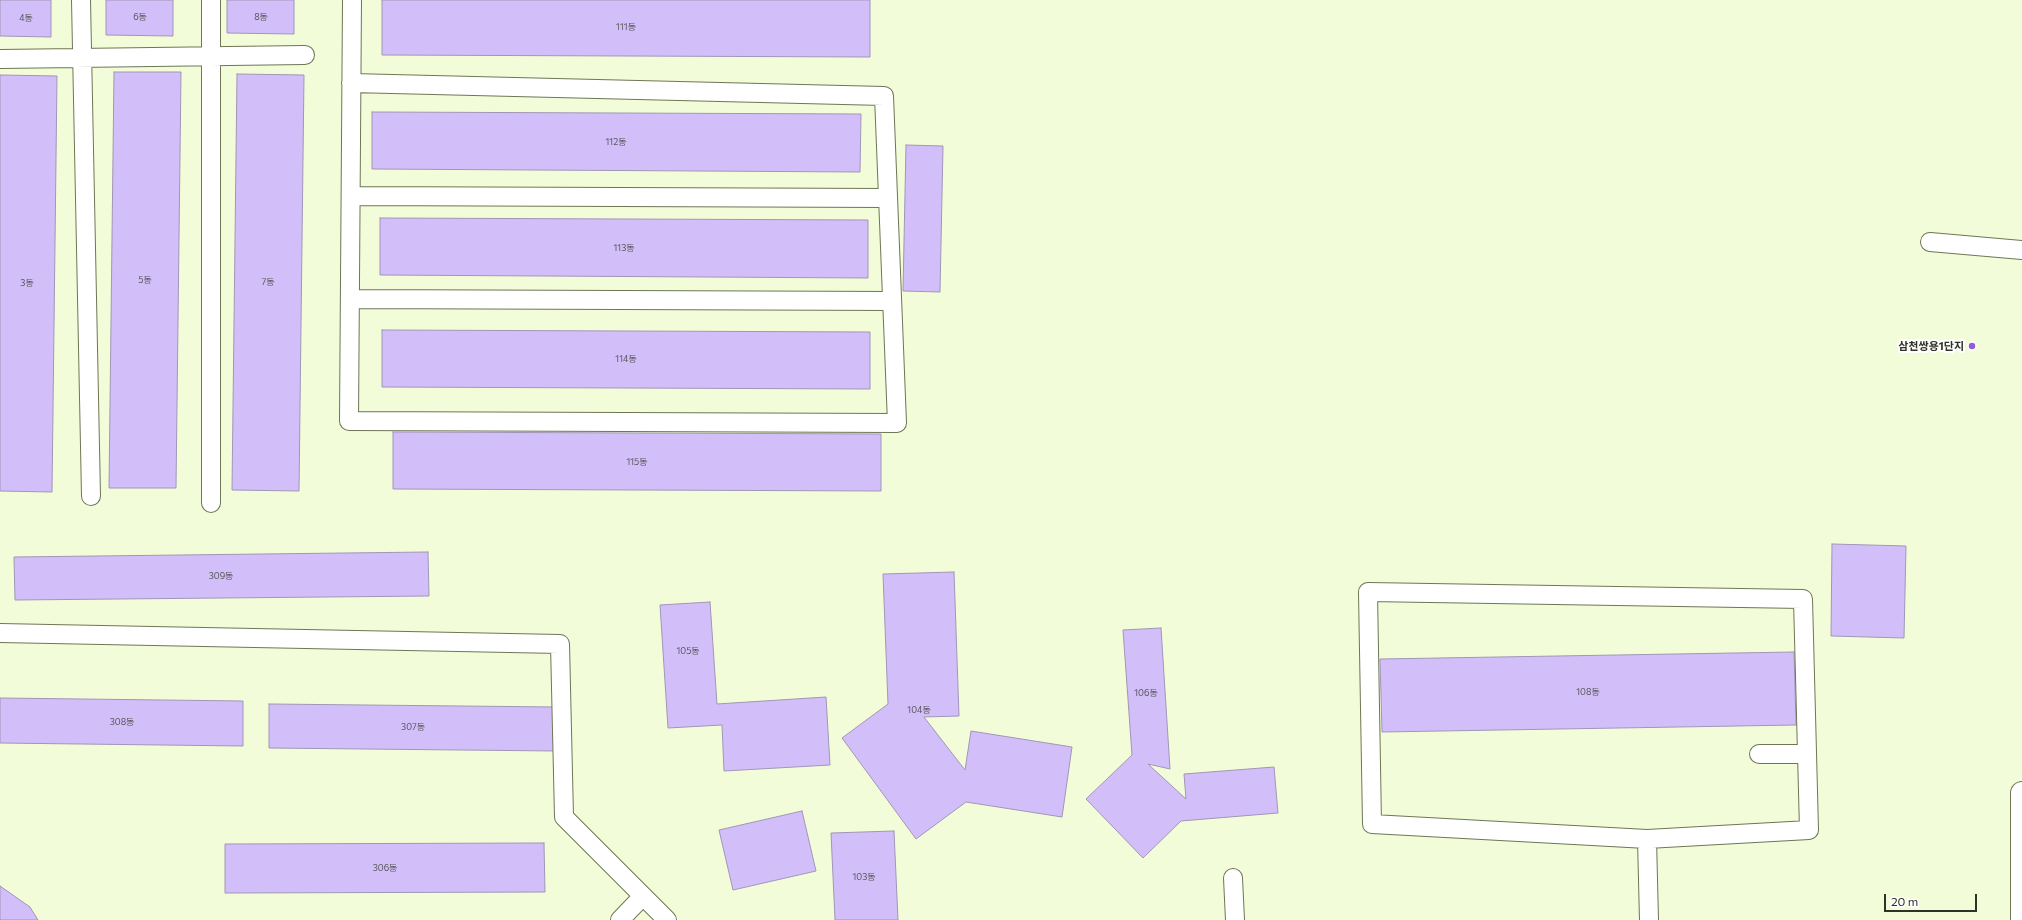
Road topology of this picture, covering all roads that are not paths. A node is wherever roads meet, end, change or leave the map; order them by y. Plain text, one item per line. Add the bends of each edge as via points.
1 (81, 0) edge
2 (211, 0) edge
3 (352, 0) edge
4 (305, 55) dead end
5 (211, 56) junction
6 (82, 58) junction
7 (0, 59) edge
8 (352, 83) junction
9 (351, 196) junction
10 (888, 198) junction
11 (1930, 242) dead end
12 (2022, 250) edge
13 (350, 299) junction
14 (892, 301) junction
15 (91, 496) dead end
16 (212, 503) dead end
17 (0, 634) edge
18 (1759, 754) dead end
19 (1807, 754) junction
20 (2022, 793) edge
21 (1647, 839) junction
22 (1233, 878) dead end
23 (643, 896) junction
24 (620, 920) edge
25 (667, 920) edge
26 (1235, 920) edge
27 (1649, 920) edge
28 (2022, 920) edge

1 - 6 lane
2 - 5 lane
3 - 8 lane
4 - 5 lane
5 - 6 lane
5 - 16 lane
6 - 7 lane
6 - 15 lane
8 - 9 lane
8 - 10 lane via 884,96
9 - 10 lane
9 - 13 lane
10 - 14 lane
11 - 12 lane
13 - 14 lane
13 - 14 lane via 349,421 897,423
17 - 23 lane via 560,644 564,817
18 - 19 lane
19 - 21 lane via 1809,830
19 - 21 lane via 1803,599 1368,592 1372,824
20 - 28 street
21 - 27 lane
22 - 26 lane
23 - 24 lane
23 - 25 lane

